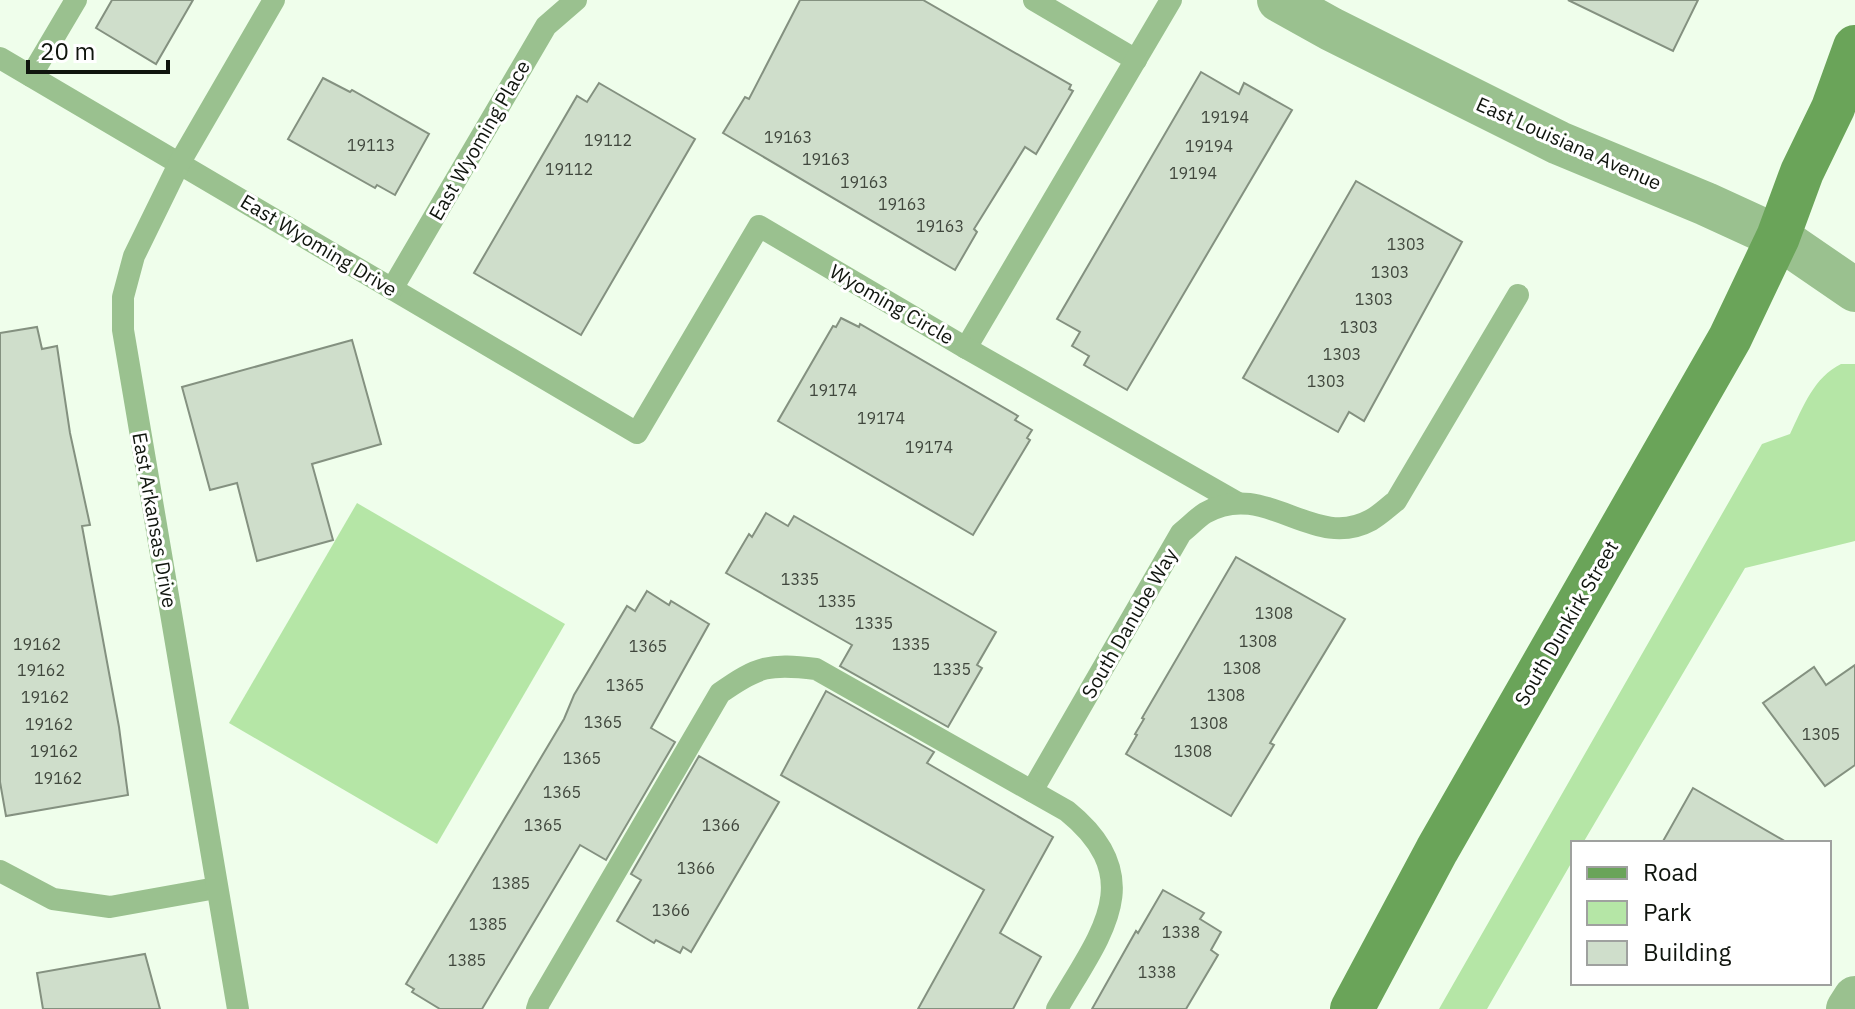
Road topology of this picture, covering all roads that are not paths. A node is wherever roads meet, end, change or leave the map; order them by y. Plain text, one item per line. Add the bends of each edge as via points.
1 (76, 0) edge
2 (274, 0) edge
3 (576, 0) edge
4 (1034, 0) edge
5 (1171, 0) edge
6 (1279, 0) edge
7 (1855, 47) edge
8 (0, 58) edge
9 (1136, 60) junction
10 (31, 76) junction
11 (180, 162) junction
12 (1778, 237) junction
13 (392, 289) junction
14 (1855, 290) edge
15 (1518, 295) dead end
16 (966, 348) junction
17 (637, 433) joint
18 (1238, 503) junction
19 (1032, 791) junction
20 (0, 871) edge
21 (216, 888) junction
22 (1855, 998) edge
23 (238, 1009) edge
24 (537, 1009) edge
25 (1057, 1009) edge
26 (1352, 1009) edge
27 (1848, 1009) edge

1 - 10 lane
2 - 11 lane
3 - 13 lane, East Wyoming Place via 546,26
4 - 9 lane
5 - 9 lane, Wyoming Circle
6 - 12 street, East Louisiana Avenue via 1559,143
7 - 12 main road, South Dunkirk Street
8 - 10 lane, East Wyoming Drive
9 - 16 lane, Wyoming Circle
10 - 11 lane, East Wyoming Drive
11 - 13 lane, East Wyoming Drive
11 - 21 lane, East Arkansas Drive via 134,256 123,297 123,330
12 - 14 street, East Louisiana Avenue
12 - 26 main road, South Dunkirk Street via 1730,338
13 - 17 lane, East Wyoming Drive
15 - 18 lane via 1387,508 1369,521 1343,528 1312,525 1267,505
16 - 17 lane, Wyoming Circle via 759,226
16 - 18 lane
18 - 19 lane, South Danube Way via 1206,513 1181,533
19 - 24 lane via 816,669 780,664 747,673 720,693
19 - 25 lane via 1090,830 1106,858 1113,887 1107,921
20 - 21 lane via 53,899 110,907
21 - 23 lane, East Arkansas Drive
22 - 27 street

